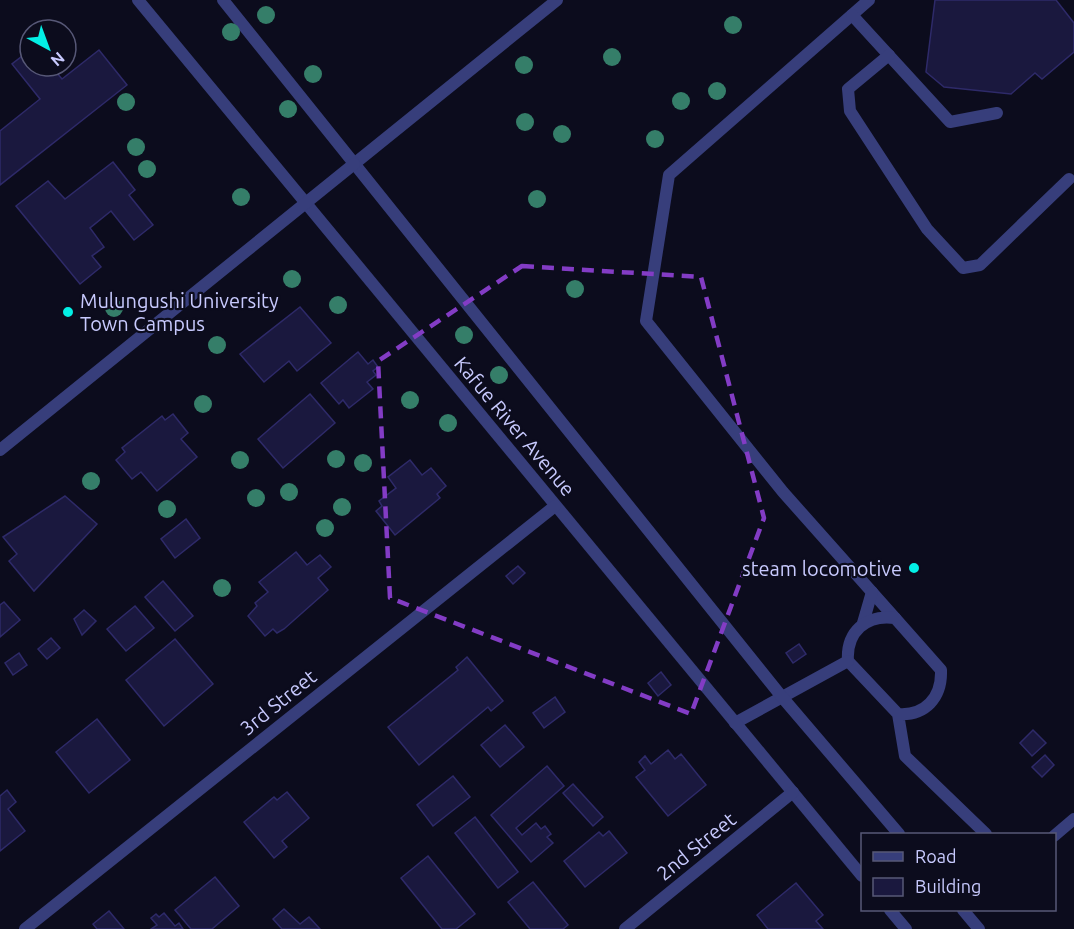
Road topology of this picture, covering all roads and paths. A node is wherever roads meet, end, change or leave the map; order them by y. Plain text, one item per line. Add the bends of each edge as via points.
1 (138, 0) edge
2 (223, 0) edge
3 (557, 0) edge
4 (868, 0) edge
5 (852, 15) junction
6 (889, 55) junction
7 (997, 113) dead end
8 (354, 164) junction
9 (1069, 179) dead end
10 (305, 203) junction
11 (0, 450) edge
12 (555, 506) junction
13 (872, 592) junction
14 (895, 618) junction
15 (863, 623) junction
16 (848, 661) junction
17 (782, 697) junction
18 (898, 714) junction
19 (735, 723) junction
20 (793, 792) junction
21 (1074, 819) edge
22 (898, 833) edge
23 (985, 833) edge
24 (1056, 834) edge
25 (861, 875) edge
26 (892, 911) edge
27 (965, 911) edge
28 (25, 929) edge
29 (625, 929) edge
30 (906, 929) edge
31 (979, 929) edge

1 - 10 street, Kafue River Avenue
2 - 8 street, Kafue River Avenue
3 - 8 street
4 - 5 street
5 - 6 street
5 - 13 street via 669,175 646,321 783,492
6 - 7 street via 950,122
6 - 9 street via 848,89 850,111 927,229 963,268 980,265
8 - 10 street
8 - 17 street, Kafue River Avenue
10 - 11 street
10 - 12 street, Kafue River Avenue
12 - 19 street, Kafue River Avenue
12 - 28 street, 3rd Street
13 - 14 street
13 - 15 street
14 - 15 street via 884,616
14 - 18 street via 941,670 934,700 908,715
15 - 16 street via 850,640
16 - 17 street
16 - 18 street
17 - 19 street
17 - 22 street, Kafue River Avenue
18 - 23 street via 904,756
19 - 20 street, Kafue River Avenue
20 - 25 street, Kafue River Avenue
20 - 29 street, 2nd Street
21 - 24 street
26 - 30 street
27 - 31 street

